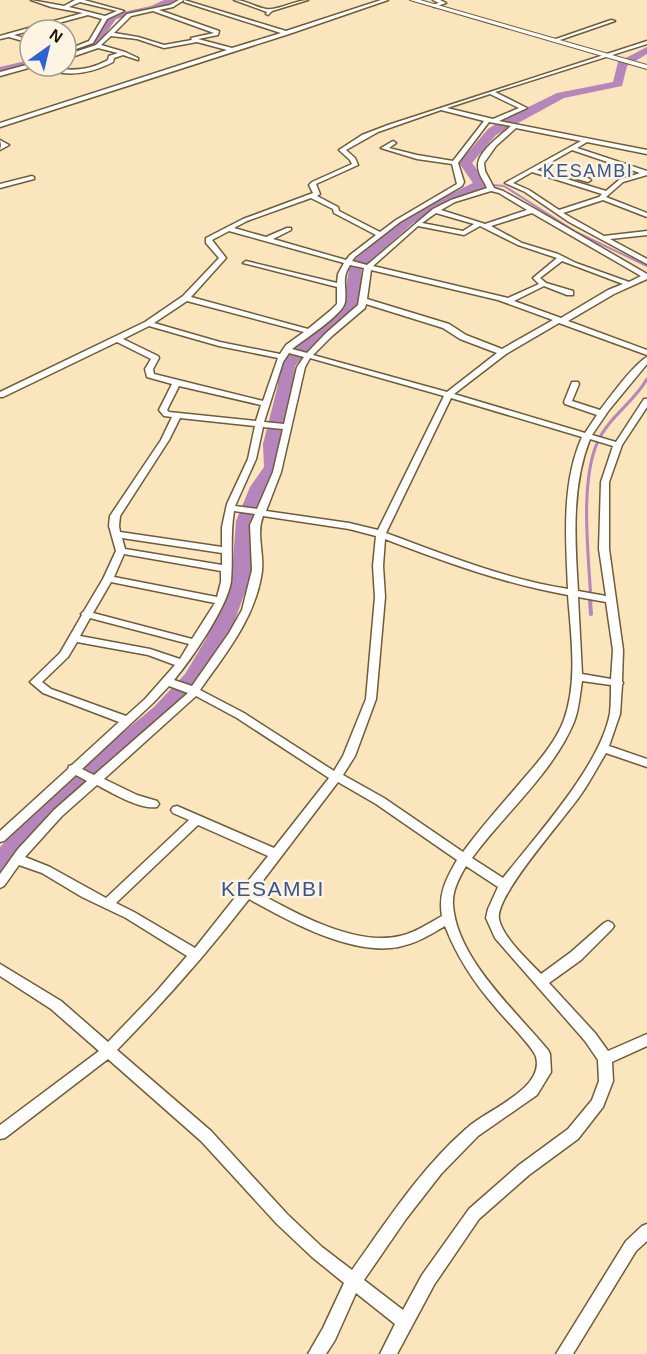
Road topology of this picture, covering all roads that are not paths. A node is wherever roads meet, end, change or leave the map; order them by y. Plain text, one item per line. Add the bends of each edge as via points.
1 (33, 0) edge
2 (79, 0) edge
3 (185, 0) edge
4 (236, 0) edge
5 (306, 0) edge
6 (386, 0) edge
7 (413, 0) edge
8 (435, 3) edge
9 (65, 7) junction
10 (154, 10) junction
11 (128, 12) junction
12 (86, 14) junction
13 (71, 18) edge
14 (105, 18) junction
15 (614, 21) dead end
16 (18, 33) edge
17 (287, 33) junction
18 (110, 34) junction
19 (9, 35) junction
20 (0, 38) edge
21 (18, 38) edge
22 (555, 40) junction
23 (197, 41) junction
24 (647, 42) edge
25 (99, 46) junction
26 (78, 49) edge
27 (232, 50) junction
28 (78, 54) edge
29 (123, 54) junction
30 (608, 55) junction
31 (101, 57) dead end
32 (110, 58) junction
33 (136, 59) dead end
34 (18, 63) edge
35 (2, 66) edge
36 (643, 66) edge
37 (16, 69) joint
38 (78, 72) edge
39 (0, 74) edge
40 (492, 93) junction
41 (441, 108) junction
42 (492, 121) junction
43 (0, 125) edge
44 (513, 125) junction
45 (588, 139) junction
46 (0, 142) edge
47 (393, 143) dead end
48 (0, 148) edge
49 (572, 148) junction
50 (647, 152) edge
51 (455, 163) junction
52 (539, 166) junction
53 (531, 170) junction
54 (646, 172) edge
55 (32, 178) dead end
56 (588, 180) dead end
57 (0, 186) edge
58 (490, 187) junction
59 (460, 188) junction
60 (475, 193) junction
61 (604, 195) junction
62 (312, 196) junction
63 (546, 207) junction
64 (435, 210) junction
65 (531, 210) junction
66 (556, 213) junction
67 (647, 215) edge
68 (417, 224) junction
69 (482, 225) junction
70 (227, 228) junction
71 (289, 229) dead end
72 (647, 233) edge
73 (379, 234) junction
74 (605, 238) junction
75 (267, 239) junction
76 (561, 258) junction
77 (647, 262) edge
78 (246, 263) dead end
79 (349, 263) junction
80 (367, 266) junction
81 (647, 277) edge
82 (544, 284) junction
83 (629, 284) junction
84 (341, 286) junction
85 (570, 293) dead end
86 (186, 298) junction
87 (508, 301) junction
88 (364, 302) junction
89 (561, 320) junction
90 (148, 324) junction
91 (308, 332) junction
92 (117, 339) junction
93 (503, 352) junction
94 (287, 353) junction
95 (647, 353) edge
96 (307, 354) junction
97 (647, 358) edge
98 (177, 384) junction
99 (575, 384) dead end
100 (0, 395) edge
101 (448, 395) junction
102 (647, 401) edge
103 (267, 404) junction
104 (603, 414) junction
105 (176, 417) junction
106 (261, 425) junction
107 (284, 427) junction
108 (589, 436) junction
109 (615, 444) junction
110 (234, 508) junction
111 (258, 511) junction
112 (116, 534) junction
113 (381, 534) junction
114 (121, 551) junction
115 (227, 551) junction
116 (226, 569) junction
117 (108, 579) junction
118 (576, 595) junction
119 (607, 599) junction
120 (221, 601) junction
121 (86, 614) junction
122 (74, 638) junction
123 (196, 643) junction
124 (182, 664) junction
125 (578, 677) junction
126 (170, 682) junction
127 (618, 683) junction
128 (194, 691) junction
129 (127, 721) junction
130 (603, 748) junction
131 (647, 763) edge
132 (75, 770) junction
133 (336, 777) junction
134 (92, 779) junction
135 (153, 804) dead end
136 (177, 810) dead end
137 (197, 819) junction
138 (0, 837) edge
139 (275, 854) junction
140 (17, 859) junction
141 (466, 861) junction
142 (0, 883) edge
143 (505, 885) junction
144 (247, 892) junction
145 (107, 904) junction
146 (449, 918) junction
147 (608, 926) dead end
148 (196, 955) junction
149 (0, 969) edge
150 (540, 982) junction
151 (647, 1041) edge
152 (108, 1052) junction
153 (605, 1059) junction
154 (0, 1132) edge
155 (647, 1231) edge
156 (356, 1284) junction
157 (402, 1319) junction
158 (393, 1352) edge
159 (316, 1354) edge
160 (564, 1354) edge

1 - 9 street
2 - 9 street
2 - 11 street
3 - 10 street
3 - 17 street
4 - 5 street via 267,12
6 - 17 street
7 - 8 main road
8 - 22 main road
9 - 12 street
10 - 11 street
10 - 23 street via 218,33 193,39
11 - 14 street
11 - 18 street
12 - 13 street
12 - 14 street
14 - 26 street via 91,42
15 - 22 street
16 - 19 street
17 - 27 street
18 - 23 street via 164,47
18 - 25 street
19 - 20 street
19 - 21 street
22 - 30 main road
23 - 27 street
24 - 30 street
25 - 28 street
25 - 29 street
27 - 43 street
29 - 32 street
29 - 33 street
30 - 36 main road
30 - 40 street
31 - 32 street
32 - 38 street via 111,62
34 - 35 street
35 - 37 street
37 - 39 street
40 - 41 street
40 - 42 street via 524,108
41 - 42 street
41 - 62 street via 346,147 342,150 355,165 314,183 318,192
42 - 44 street
42 - 51 street
44 - 45 street
44 - 58 street via 481,159 480,168
45 - 49 street
45 - 50 street
46 - 48 street via 6,145
47 - 51 street via 384,148
49 - 52 street
49 - 54 street
51 - 59 street
52 - 53 street
52 - 56 street
53 - 61 street
53 - 63 street via 504,182 527,191
54 - 61 street via 621,181
55 - 57 street
58 - 60 street
58 - 65 street
59 - 60 street
59 - 73 street via 418,208
60 - 64 street
61 - 66 street
61 - 67 street
62 - 70 street
62 - 73 street
63 - 65 street
63 - 66 street
64 - 68 street
64 - 69 street
65 - 69 street
65 - 81 street
66 - 74 street
68 - 69 street via 464,233
68 - 80 street
69 - 76 street
70 - 75 street
70 - 86 street via 208,240 223,258
71 - 75 street
72 - 74 street
73 - 79 street
74 - 77 street
75 - 79 street
76 - 82 street via 537,276
76 - 83 street
78 - 84 street
79 - 80 street
79 - 84 street via 341,274
80 - 87 street
80 - 88 street
81 - 83 street
82 - 85 street
82 - 87 street
83 - 89 street
84 - 91 street via 341,304
86 - 90 street
86 - 91 street
87 - 89 street
88 - 93 street via 443,325 464,338
88 - 96 street
89 - 93 street
89 - 95 street
90 - 92 street
90 - 94 street via 219,344
91 - 94 street
92 - 98 street via 155,358 150,375
92 - 100 street
93 - 101 street
94 - 96 street
94 - 103 street via 274,374
96 - 101 street
96 - 107 street
97 - 104 street
98 - 103 street
98 - 105 street via 163,410
99 - 104 street via 568,402
101 - 108 street
101 - 113 street
102 - 109 street
103 - 106 street
104 - 108 street
105 - 106 street
105 - 112 street via 115,516
106 - 107 street
106 - 110 street
107 - 111 street via 277,472
108 - 109 street
108 - 118 street via 575,469 572,511
109 - 119 street via 605,482 603,515
110 - 111 street
110 - 115 street via 227,527
111 - 113 street via 324,520
111 - 128 street via 257,570 247,610 218,660
112 - 114 street
112 - 115 street
113 - 118 street via 473,569
113 - 133 street via 371,699 349,756
114 - 116 street
114 - 117 street
115 - 116 street
116 - 120 street
117 - 120 street
117 - 121 street
118 - 119 street
118 - 125 street
119 - 127 street via 618,650
120 - 123 street
121 - 122 street
121 - 123 street
122 - 124 street via 150,652
122 - 129 street via 64,655 36,684
123 - 124 street
124 - 126 street
125 - 127 street
125 - 141 street via 568,723 551,752
126 - 128 street
126 - 129 street
127 - 130 street via 615,714
128 - 133 street via 259,726
128 - 134 street via 170,718
129 - 132 street
130 - 131 street
130 - 143 street via 578,790
132 - 134 street
132 - 138 street
133 - 139 street
133 - 141 street via 378,800
134 - 135 street
134 - 140 street
136 - 137 street
137 - 139 street
137 - 145 street
139 - 144 street
140 - 142 street
140 - 145 street via 46,870
141 - 143 street
141 - 146 street via 452,879 446,901
143 - 150 street via 492,918 501,938
144 - 146 street via 306,923 346,937 390,943 419,935
144 - 148 street
145 - 148 street
146 - 156 street via 470,966 543,1054 544,1072 532,1091 473,1131 436,1169
147 - 150 street
148 - 152 street
149 - 152 street via 56,1005
150 - 153 street
151 - 153 street
152 - 154 street
152 - 156 street via 206,1136 282,1220
153 - 157 street via 606,1081 598,1103 573,1134 474,1214
155 - 160 street via 631,1246
156 - 157 street
156 - 159 street
157 - 158 street

